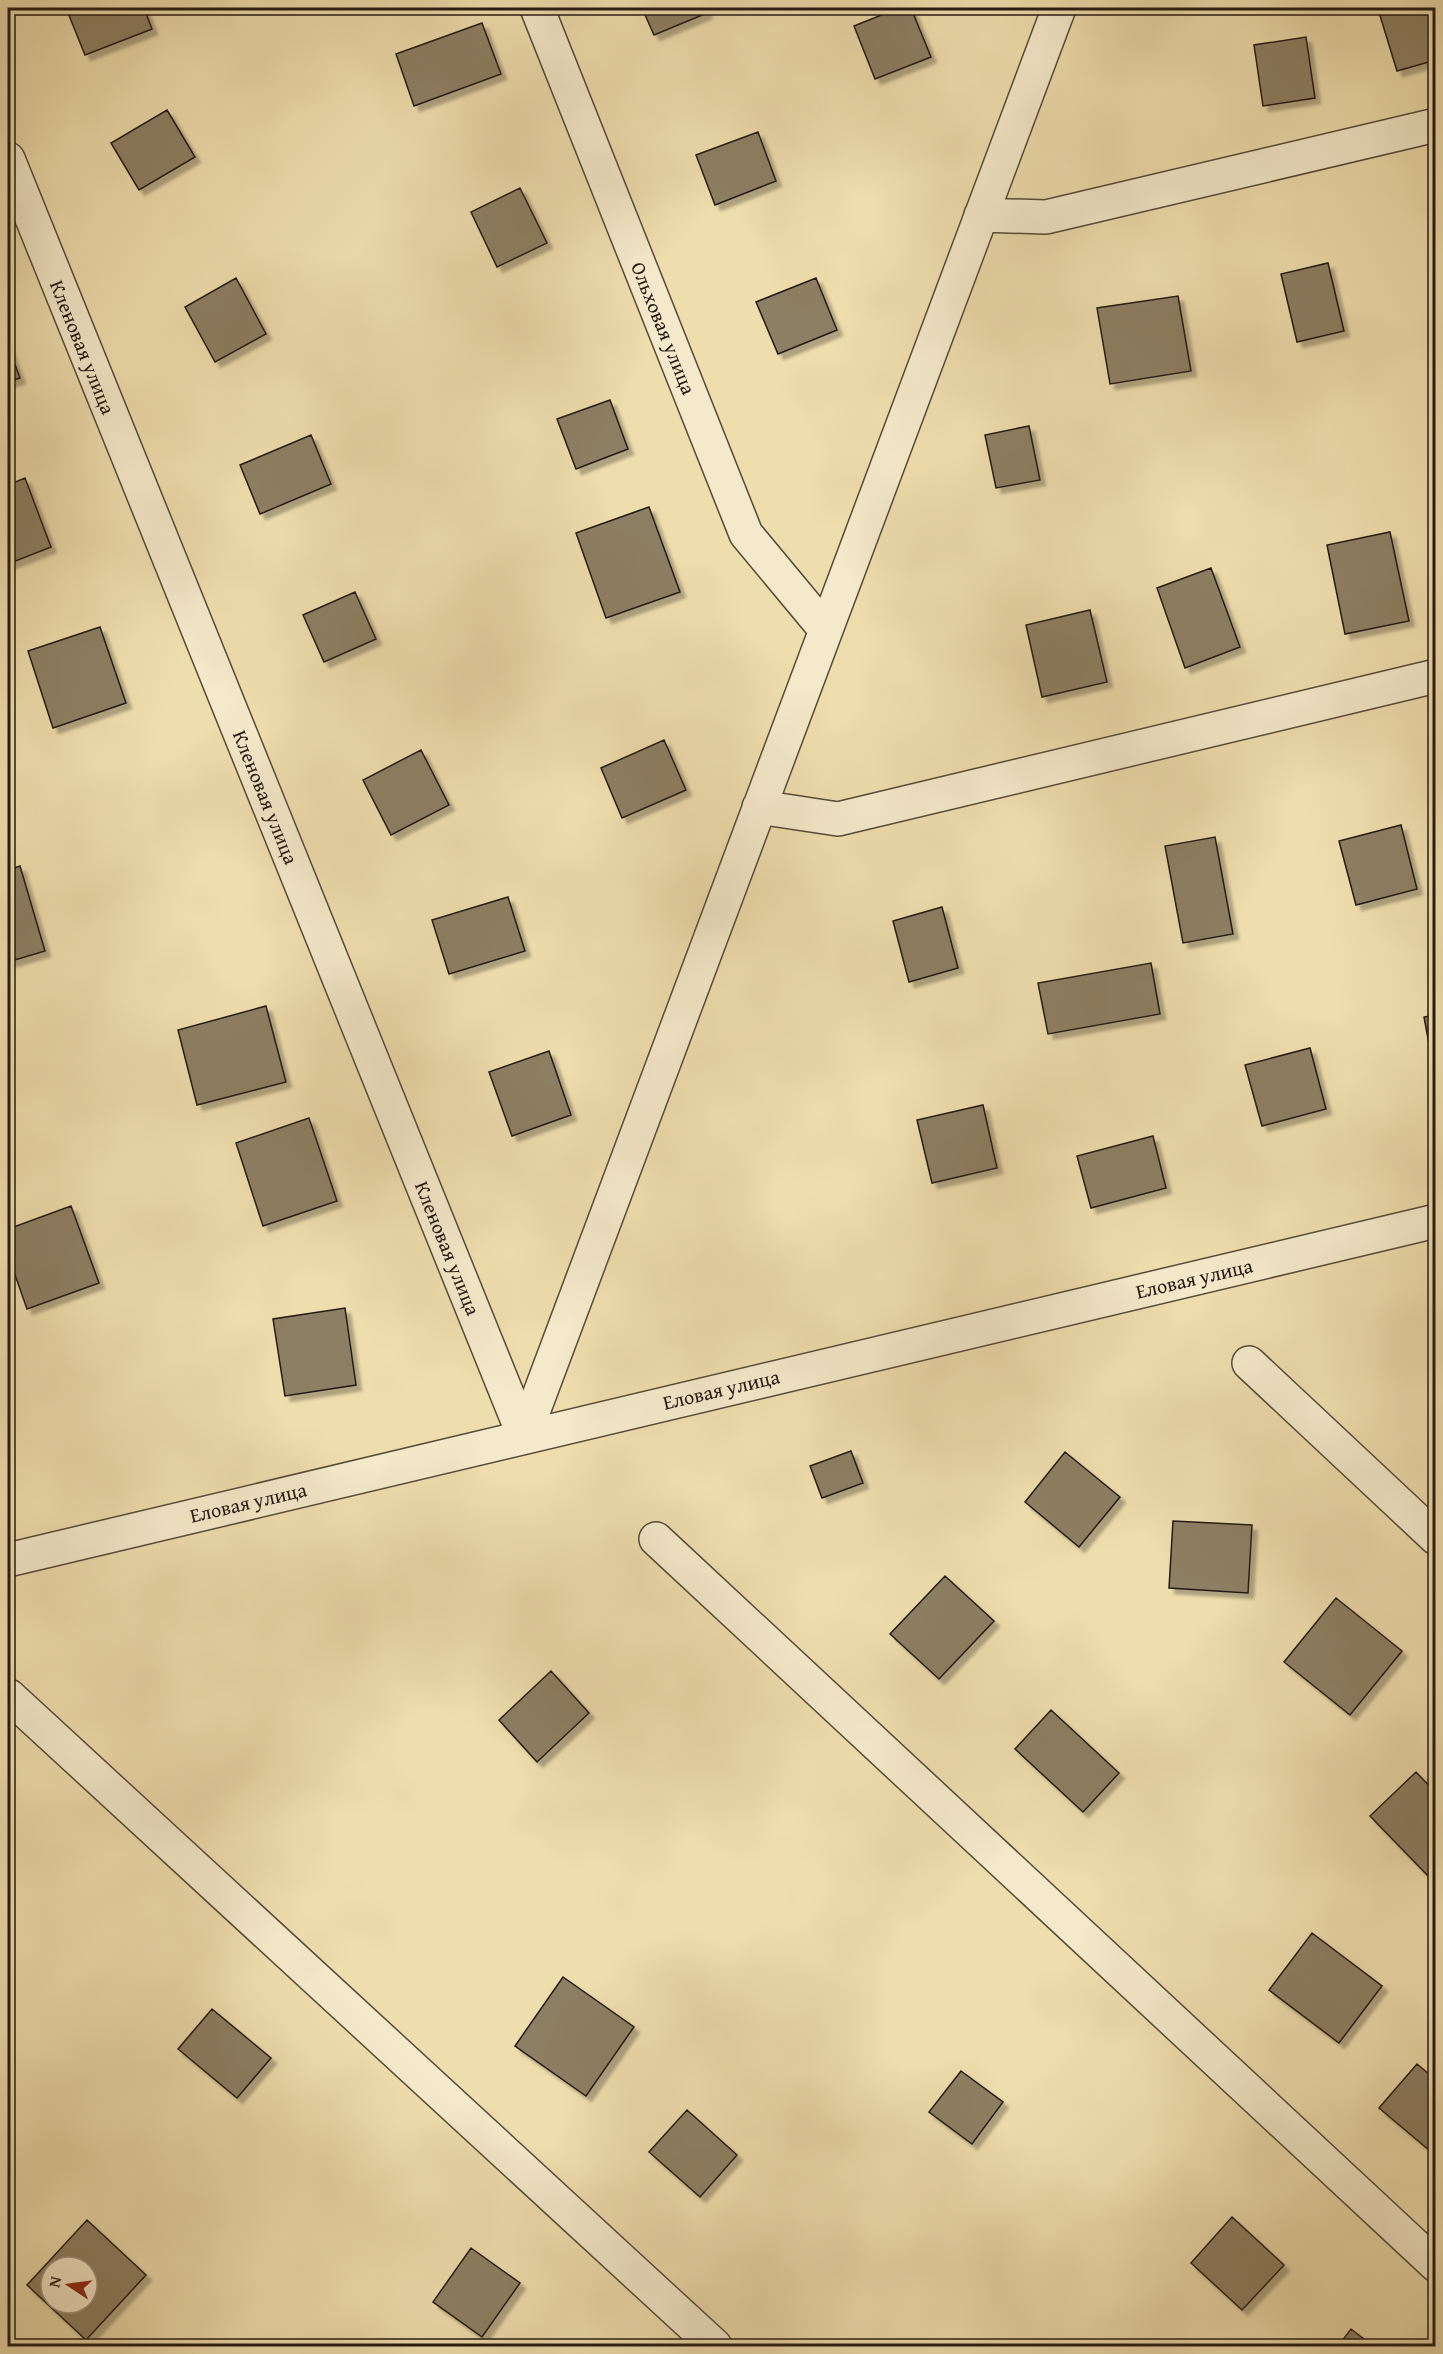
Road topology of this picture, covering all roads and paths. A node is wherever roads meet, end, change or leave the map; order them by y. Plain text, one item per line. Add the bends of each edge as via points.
1 (537, 8) edge
2 (1059, 8) edge
3 (1436, 125) edge
4 (8, 159) edge
5 (981, 215) junction
6 (825, 629) junction
7 (1436, 676) edge
8 (759, 807) junction
9 (1436, 1221) edge
10 (1249, 1364) dead end
11 (524, 1436) junction
12 (1436, 1538) edge
13 (656, 1539) dead end
14 (8, 1560) edge
15 (9, 1696) edge
16 (1436, 2265) edge
17 (715, 2346) edge

1 - 6 street, Ольховая улица via 746,534
2 - 5 street
3 - 5 street via 1047,217
4 - 11 street, Кленовая улица
5 - 6 street
6 - 8 street
7 - 8 street via 838,819
8 - 11 street
9 - 11 street, Еловая улица
10 - 12 street
11 - 14 street, Еловая улица
13 - 16 street
15 - 17 street

